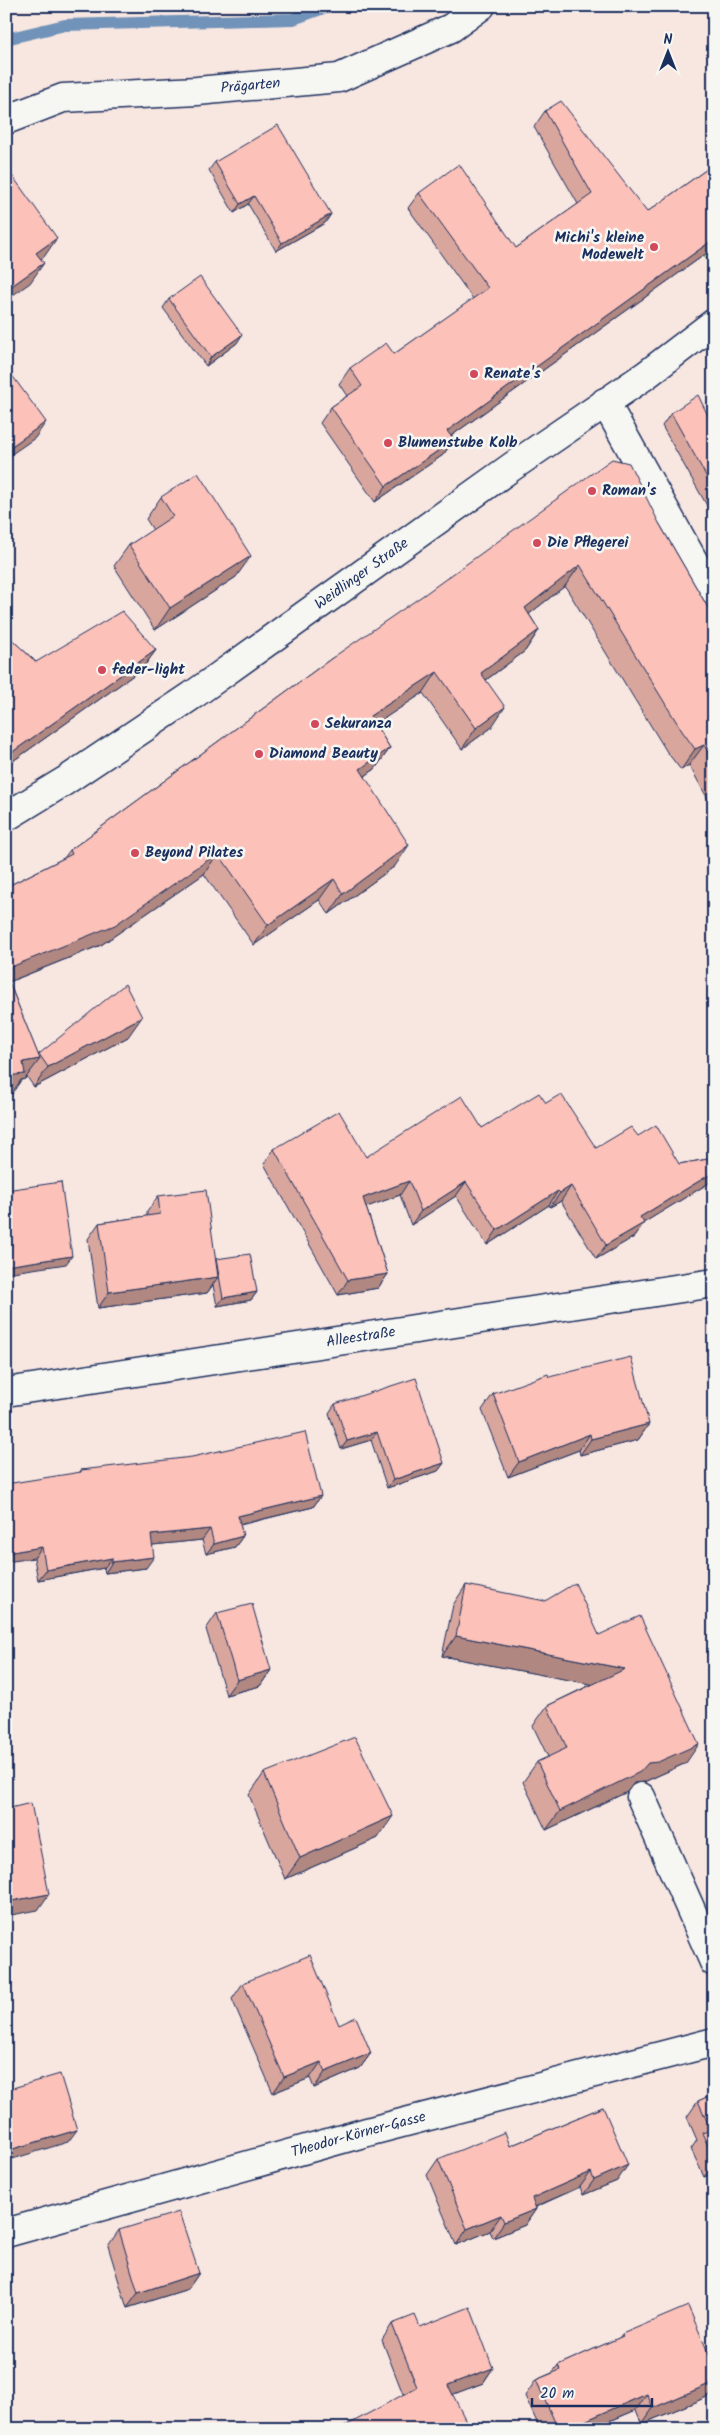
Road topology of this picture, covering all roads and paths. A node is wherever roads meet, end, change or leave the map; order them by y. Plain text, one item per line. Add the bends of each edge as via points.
1 (481, 6) edge
2 (6, 120) edge
3 (714, 323) edge
4 (605, 402) junction
5 (714, 598) edge
6 (6, 817) edge
7 (714, 1283) edge
8 (6, 1392) edge
9 (641, 1796) edge
10 (714, 1962) edge
11 (714, 2042) edge
12 (6, 2233) edge

1 - 2 street, Prägarten via 451,28 339,78 197,91 63,98
3 - 4 street, Weidlinger Straße
4 - 5 street
4 - 6 street, Weidlinger Straße via 193,696
7 - 8 street, Alleestraße
9 - 10 street
11 - 12 street, Theodor-Körner-Gasse via 367,2132

